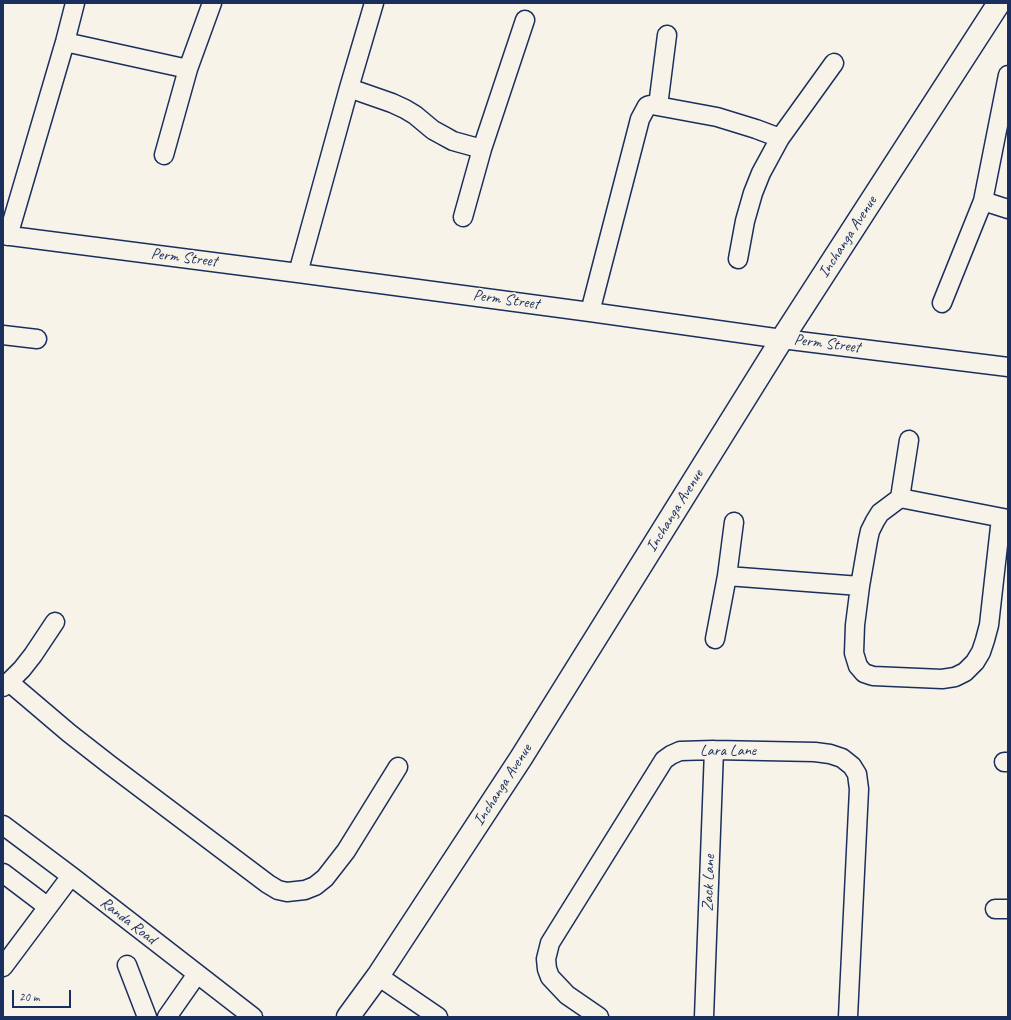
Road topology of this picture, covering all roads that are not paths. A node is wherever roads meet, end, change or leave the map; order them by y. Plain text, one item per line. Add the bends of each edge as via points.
1 (75, 3) edge
2 (212, 3) edge
3 (374, 3) edge
4 (1000, 3) edge
5 (525, 20) dead end
6 (667, 35) dead end
7 (65, 42) junction
8 (834, 63) dead end
9 (188, 69) junction
10 (1008, 76) edge
11 (348, 88) junction
12 (658, 106) junction
13 (780, 138) junction
14 (482, 149) junction
15 (164, 155) dead end
16 (983, 201) junction
17 (1008, 208) edge
18 (463, 217) dead end
19 (5, 236) edge
20 (738, 259) dead end
21 (298, 273) junction
22 (942, 303) dead end
23 (590, 312) junction
24 (3, 335) edge
25 (37, 339) dead end
26 (782, 339) junction
27 (1008, 367) edge
28 (909, 440) dead end
29 (900, 498) junction
30 (1004, 518) edge
31 (734, 522) dead end
32 (727, 576) junction
33 (860, 586) junction
34 (55, 622) dead end
35 (715, 639) dead end
36 (6, 684) edge
37 (714, 750) junction
38 (398, 767) dead end
39 (3, 825) edge
40 (3, 873) edge
41 (71, 876) junction
42 (48, 907) junction
43 (127, 965) dead end
44 (3, 967) edge
45 (197, 974) junction
46 (378, 976) junction
47 (147, 1017) edge
48 (167, 1017) edge
49 (253, 1017) edge
50 (348, 1017) edge
51 (438, 1017) edge
52 (599, 1017) edge
53 (704, 1017) edge
54 (848, 1017) edge

1 - 7 street
2 - 9 street
3 - 11 street
4 - 26 street, Inchanga Avenue
5 - 14 street
6 - 12 street
7 - 9 street
7 - 19 street
8 - 13 street
9 - 15 street
10 - 16 street
11 - 14 street via 406,109 444,136
11 - 21 street
12 - 13 street via 736,122
12 - 23 street via 647,106 640,119
13 - 20 street via 761,172 753,193
14 - 18 street
16 - 17 street
16 - 22 street
19 - 21 street, Perm Street
21 - 23 street, Perm Street
23 - 26 street, Perm Street
24 - 25 street
26 - 27 street, Perm Street
26 - 46 street, Inchanga Avenue via 522,758
28 - 29 street
29 - 30 street
29 - 33 street via 880,513 874,521
30 - 33 street via 985,640 975,662 955,677 942,679 873,676 864,673 858,666 854,653
31 - 32 street
32 - 33 street
32 - 35 street
34 - 36 street via 22,669
36 - 38 street via 268,884 287,892 305,890 324,878 346,851
37 - 52 street, Lara Lane via 680,751 664,760 550,943 546,959 550,977 567,995
37 - 53 street, Zack Lane
37 - 54 street, Lara Lane via 830,754 842,758 857,774 859,789
39 - 41 street, Randa Road
40 - 42 street
41 - 42 street
41 - 45 street, Randa Road
42 - 44 street
43 - 47 street
45 - 48 street
45 - 49 street, Randa Road
46 - 50 street, Inchanga Avenue
46 - 51 street

